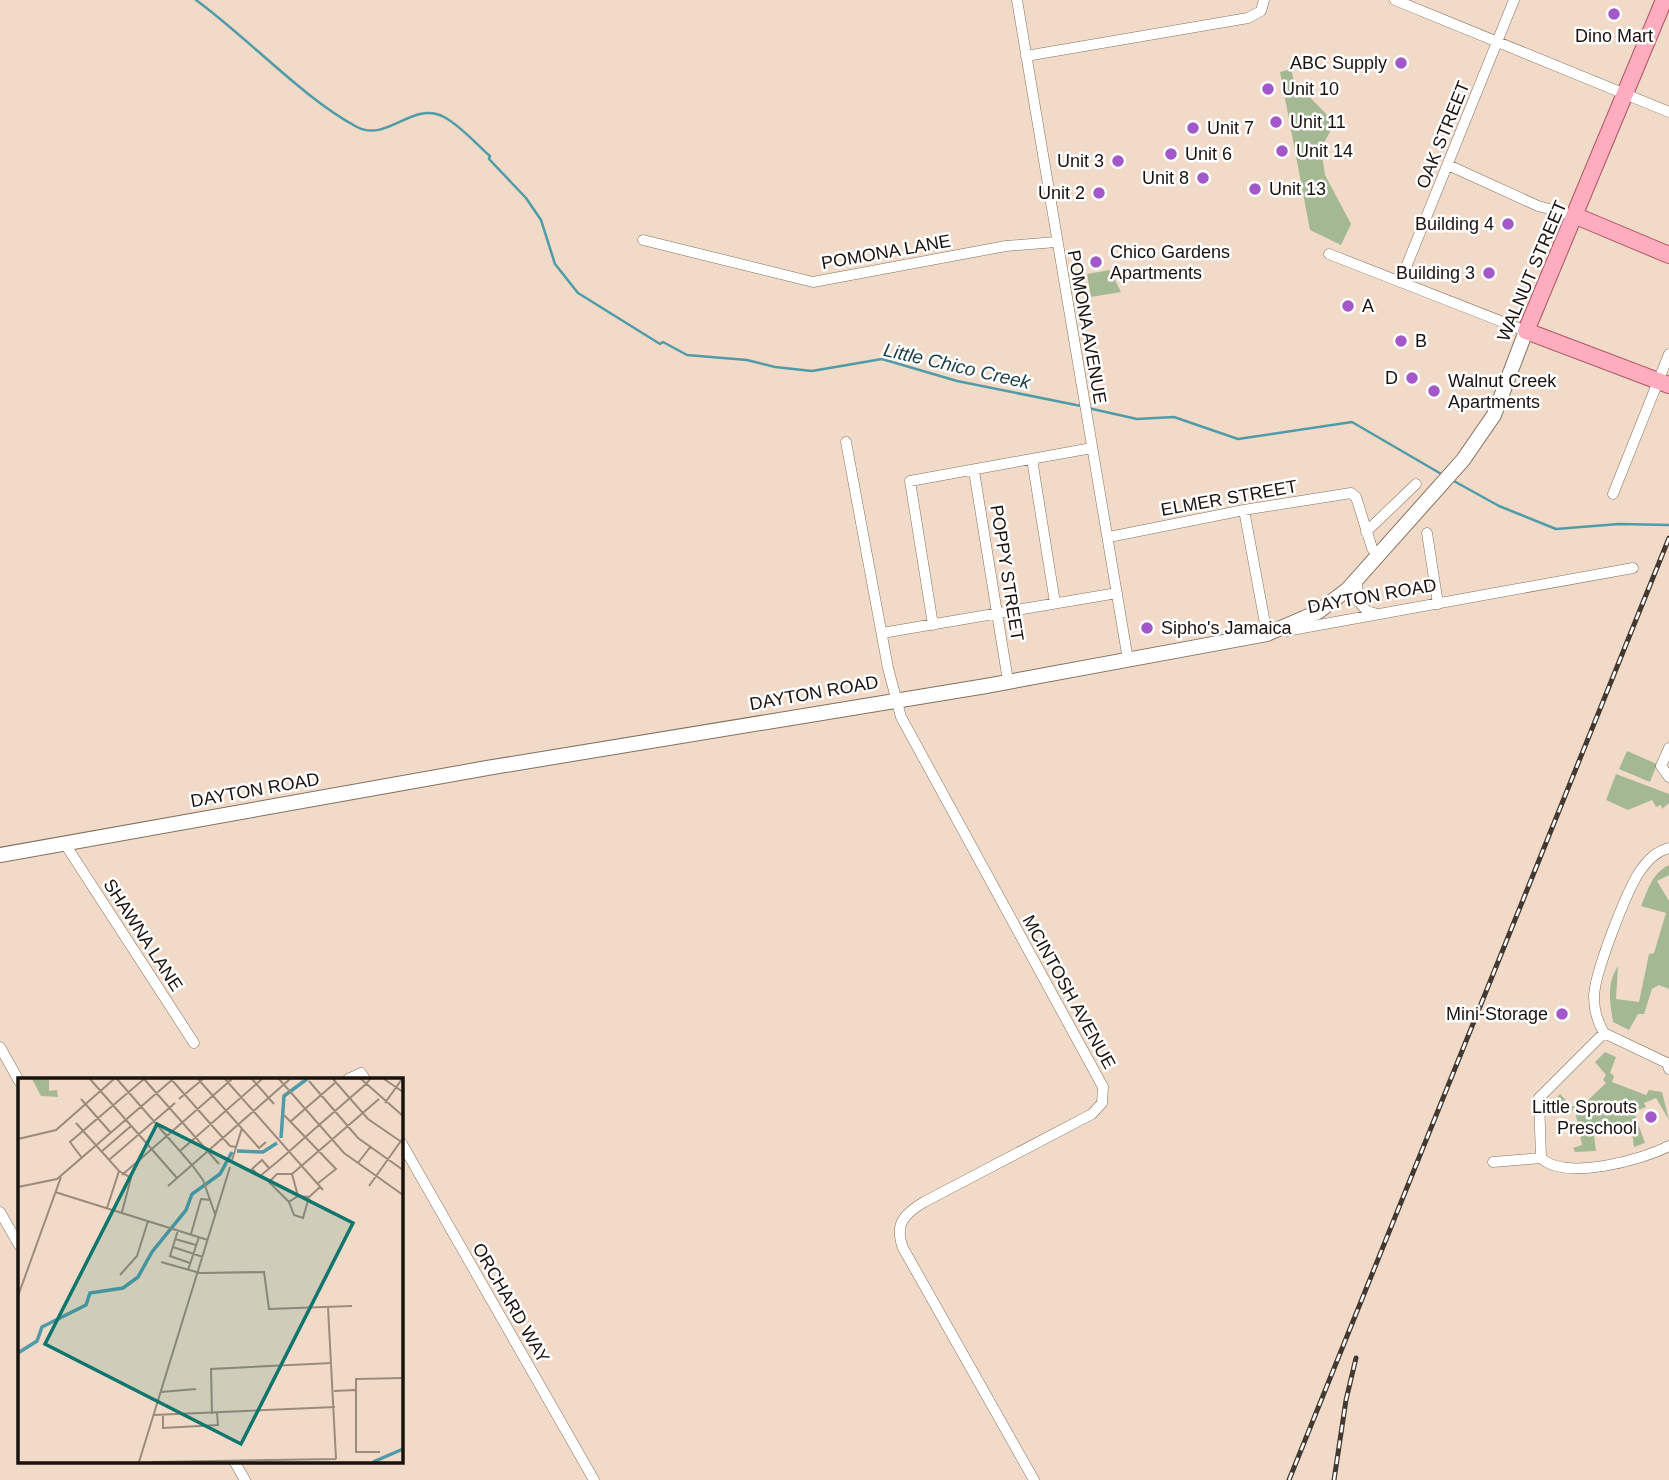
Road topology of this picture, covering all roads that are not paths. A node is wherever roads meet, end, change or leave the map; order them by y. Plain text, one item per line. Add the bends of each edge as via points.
1 (1017, 0) edge
2 (1264, 0) edge
3 (1395, 0) edge
4 (1514, 0) edge
5 (1664, 0) edge
6 (1498, 41) junction
7 (1026, 56) junction
8 (1626, 95) junction
9 (1669, 112) edge
10 (1448, 164) junction
11 (1576, 216) junction
12 (643, 240) dead end
13 (1056, 242) junction
14 (1329, 254) dead end
15 (1669, 255) edge
16 (1400, 282) junction
17 (1526, 331) junction
18 (1669, 354) edge
19 (1664, 383) edge
20 (846, 443) dead end
21 (1092, 448) junction
22 (1032, 460) junction
23 (974, 471) junction
24 (1416, 484) dead end
25 (1613, 494) dead end
26 (1244, 510) junction
27 (1366, 532) junction
28 (1427, 533) dead end
29 (1109, 537) junction
30 (1378, 556) junction
31 (1633, 568) dead end
32 (1359, 577) junction
33 (1117, 593) junction
34 (1055, 603) junction
35 (1438, 604) junction
36 (997, 614) junction
37 (1377, 614) junction
38 (933, 625) junction
39 (881, 633) junction
40 (1267, 634) junction
41 (1128, 660) junction
42 (1008, 681) junction
43 (895, 699) junction
44 (1669, 748) edge
45 (1669, 777) edge
46 (65, 844) junction
47 (1669, 848) edge
48 (0, 855) edge
49 (1604, 1033) junction
50 (194, 1043) dead end
51 (0, 1047) edge
52 (1668, 1064) edge
53 (350, 1078) edge
54 (364, 1078) edge
55 (18, 1079) edge
56 (402, 1144) edge
57 (1669, 1146) edge
58 (1541, 1158) junction
59 (1493, 1162) dead end
60 (0, 1212) edge
61 (18, 1243) edge
62 (235, 1462) edge
63 (245, 1480) edge
64 (594, 1480) edge
65 (1034, 1480) edge

1 - 7 street, POMONA AVENUE
2 - 7 street via 1261,11 1248,18
3 - 6 street
4 - 6 street, OAK STREET
5 - 8 main road, WALNUT STREET
6 - 8 street
6 - 10 street, OAK STREET
7 - 13 street, POMONA AVENUE
8 - 9 street
8 - 11 main road, WALNUT STREET
10 - 11 street via 1538,206
10 - 16 street, OAK STREET
11 - 15 main road
11 - 17 main road, WALNUT STREET
12 - 13 street, POMONA LANE via 813,282 1006,246
13 - 21 street, POMONA AVENUE
14 - 16 street
16 - 17 street
17 - 19 main road
17 - 30 street, WALNUT STREET via 1494,415 1463,460
18 - 19 street
19 - 25 street
20 - 39 street, MCINTOSH AVENUE
21 - 22 street
21 - 29 street, POMONA AVENUE
22 - 23 street
22 - 34 street
23 - 36 street, POPPY STREET
23 - 38 street via 910,481
24 - 27 street
26 - 27 street, ELMER STREET via 1348,493 1354,495
26 - 29 street, ELMER STREET
26 - 40 street
27 - 30 street
28 - 35 street
29 - 33 street, POMONA AVENUE
30 - 32 street, WALNUT STREET
31 - 35 street, DAYTON ROAD
32 - 37 street via 1358,601
32 - 40 street, WALNUT STREET via 1318,612
33 - 34 street
33 - 41 street, POMONA AVENUE
34 - 36 street
35 - 37 street, DAYTON ROAD
36 - 38 street
36 - 42 street, POPPY STREET
37 - 40 street, DAYTON ROAD
38 - 39 street
39 - 43 street, MCINTOSH AVENUE
40 - 41 street, DAYTON ROAD
41 - 42 street, DAYTON ROAD
42 - 43 street, DAYTON ROAD
43 - 46 street, DAYTON ROAD
43 - 65 street, MCINTOSH AVENUE via 908,733 1103,1087 1102,1103 1092,1114 924,1202 900,1222 903,1248
44 - 45 street via 1661,766
46 - 48 street, DAYTON ROAD
46 - 50 street, SHAWNA LANE
47 - 49 street via 1652,856 1638,874 1598,974 1594,997
49 - 52 street
49 - 58 street via 1539,1098
51 - 55 street
53 - 54 street via 361,1073
56 - 64 street, ORCHARD WAY
57 - 58 street via 1616,1164 1551,1166
58 - 59 street
60 - 61 street
62 - 63 street

